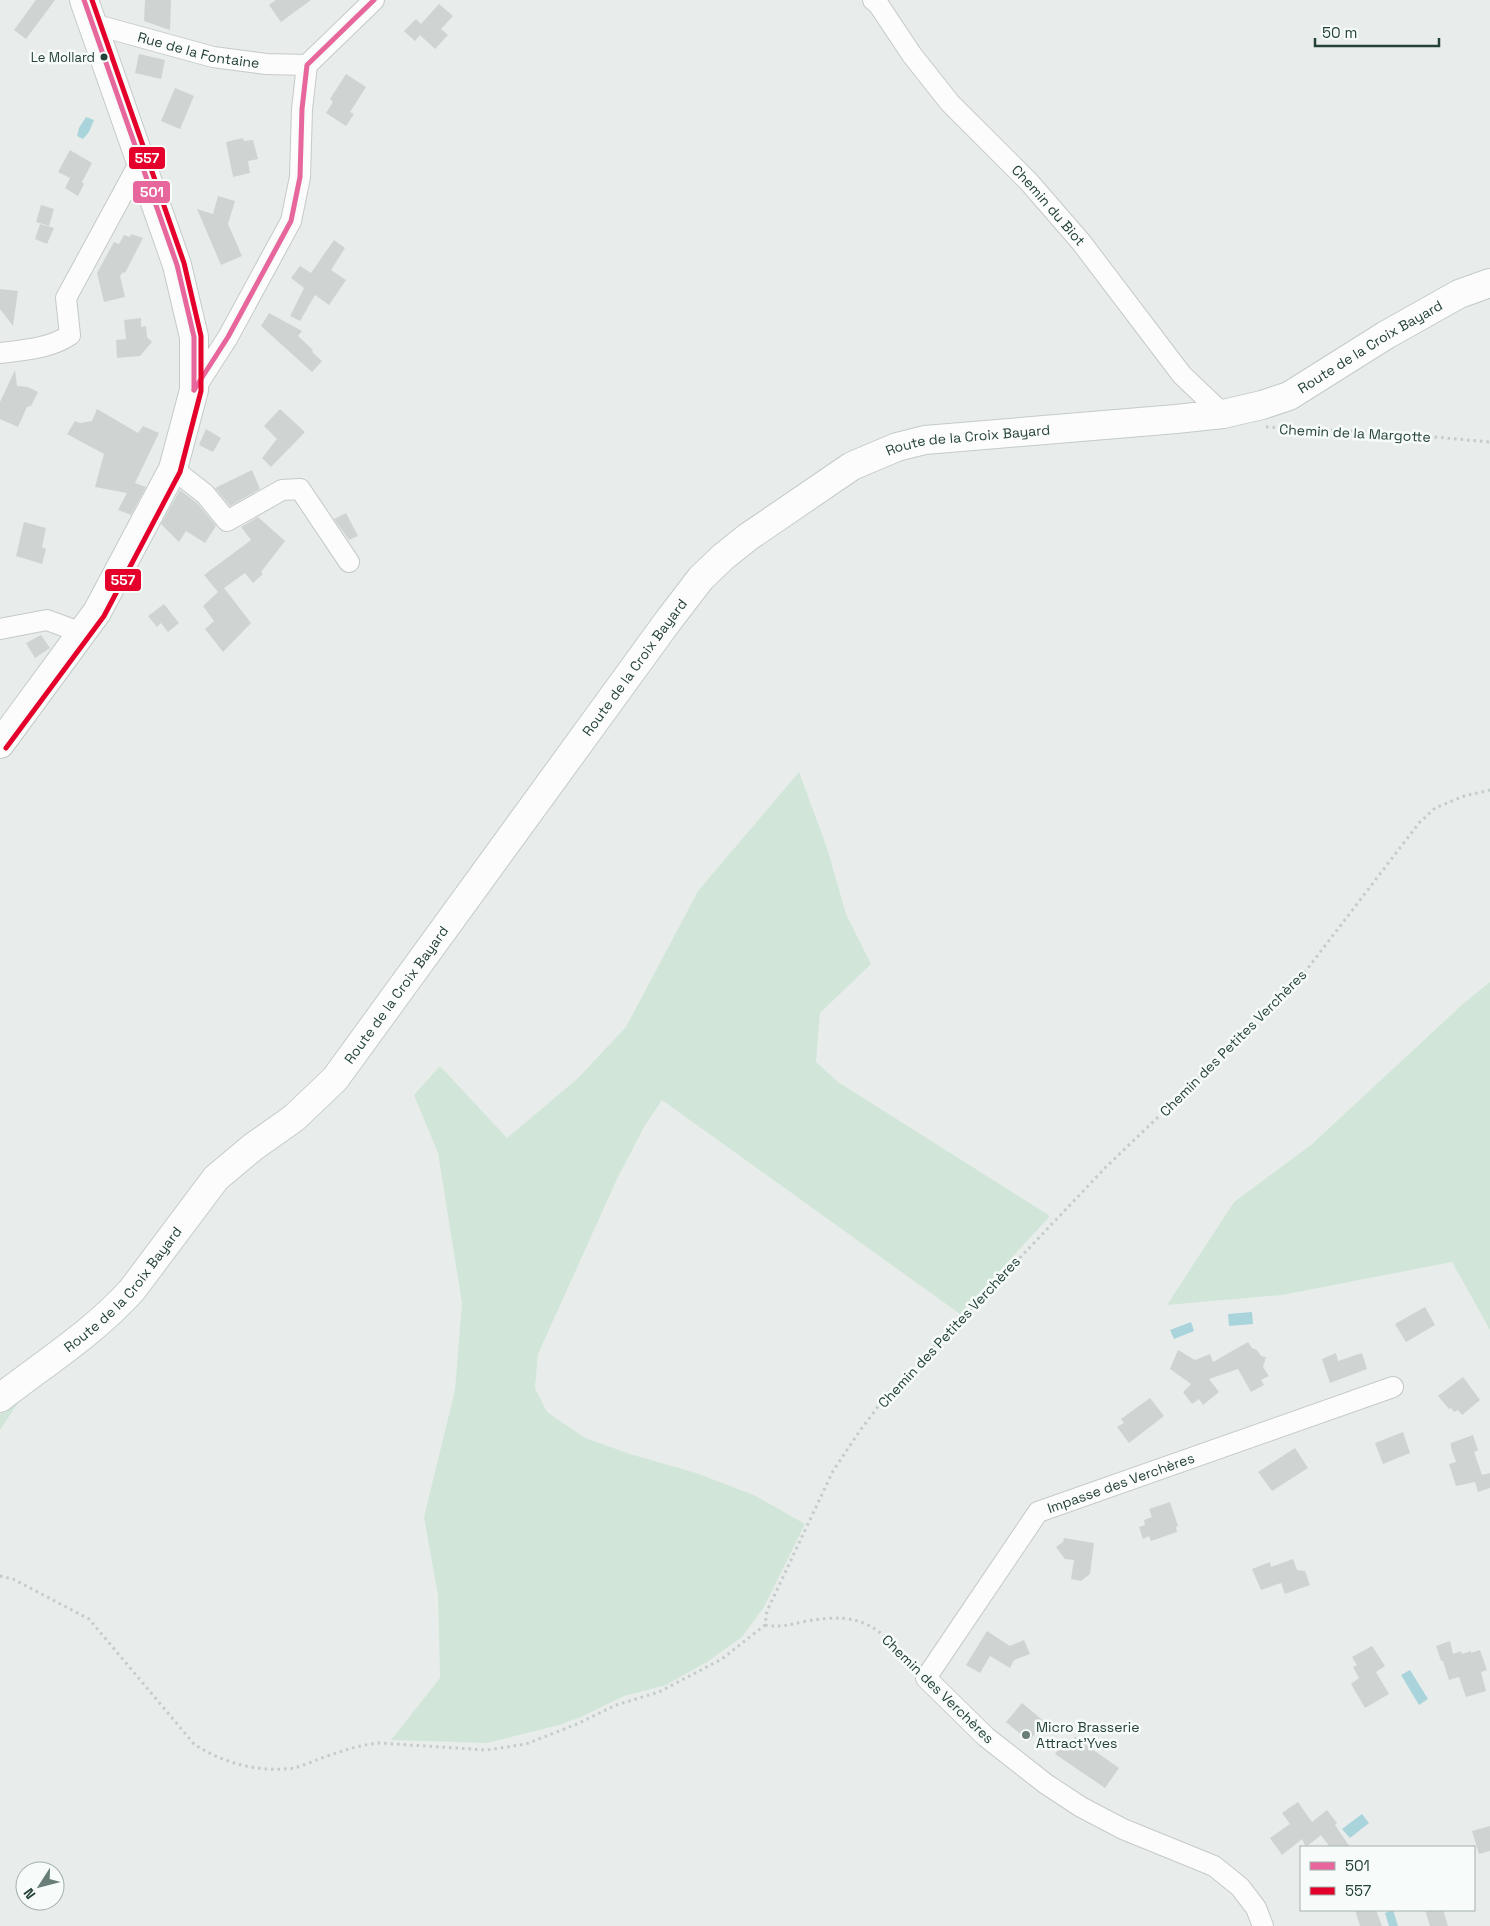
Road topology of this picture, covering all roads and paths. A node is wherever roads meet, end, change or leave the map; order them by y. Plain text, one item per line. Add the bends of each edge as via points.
1 (374, 0) edge
2 (873, 0) edge
3 (89, 12) edge
4 (307, 65) junction
5 (141, 160) junction
6 (1490, 283) edge
7 (0, 353) edge
8 (194, 390) junction
9 (1223, 414) junction
10 (1263, 426) dead end
11 (1490, 442) edge
12 (173, 469) junction
13 (349, 562) dead end
14 (0, 629) edge
15 (82, 633) junction
16 (0, 744) edge
17 (1490, 790) edge
18 (1394, 1387) dead end
19 (0, 1398) edge
20 (0, 1576) edge
21 (765, 1625) junction
22 (926, 1678) junction
23 (1263, 1926) edge

1 - 4 street
2 - 9 street, Chemin du Biot via 950,103 1030,182 1081,242 1182,375
3 - 4 street, Rue de la Fontaine via 213,57
3 - 5 main road
4 - 8 street via 300,177 291,221 228,337
5 - 7 street via 66,298 70,335 58,343
5 - 8 main road via 177,266 194,337
6 - 9 main road, Route de la Croix Bayard via 1459,294 1386,335 1289,396 1262,406
8 - 12 main road
9 - 19 main road, Route de la Croix Bayard via 925,440 897,447 836,476 723,557 701,578 668,621 334,1079 294,1118 216,1178 116,1307
10 - 11 path, Chemin de la Margotte
12 - 13 street via 205,494 227,521 282,490 300,489
12 - 15 main road via 97,612
14 - 15 street via 47,620
15 - 16 main road
17 - 21 path, Chemin des Petites Verchères via 1435,808 1419,824 1308,968 1106,1167 888,1393 833,1471 767,1611
18 - 22 street, Impasse des Verchères via 1038,1512
20 - 21 path via 13,1579 89,1619 194,1744 234,1762 270,1770 295,1768 362,1745 379,1743 487,1750 526,1744 616,1705 659,1692 722,1659
21 - 22 path, Chemin des Verchères via 778,1628 838,1617 864,1622 897,1648
22 - 23 street, Chemin des Verchères via 986,1737 1053,1789 1123,1829 1214,1866 1240,1886 1256,1908

